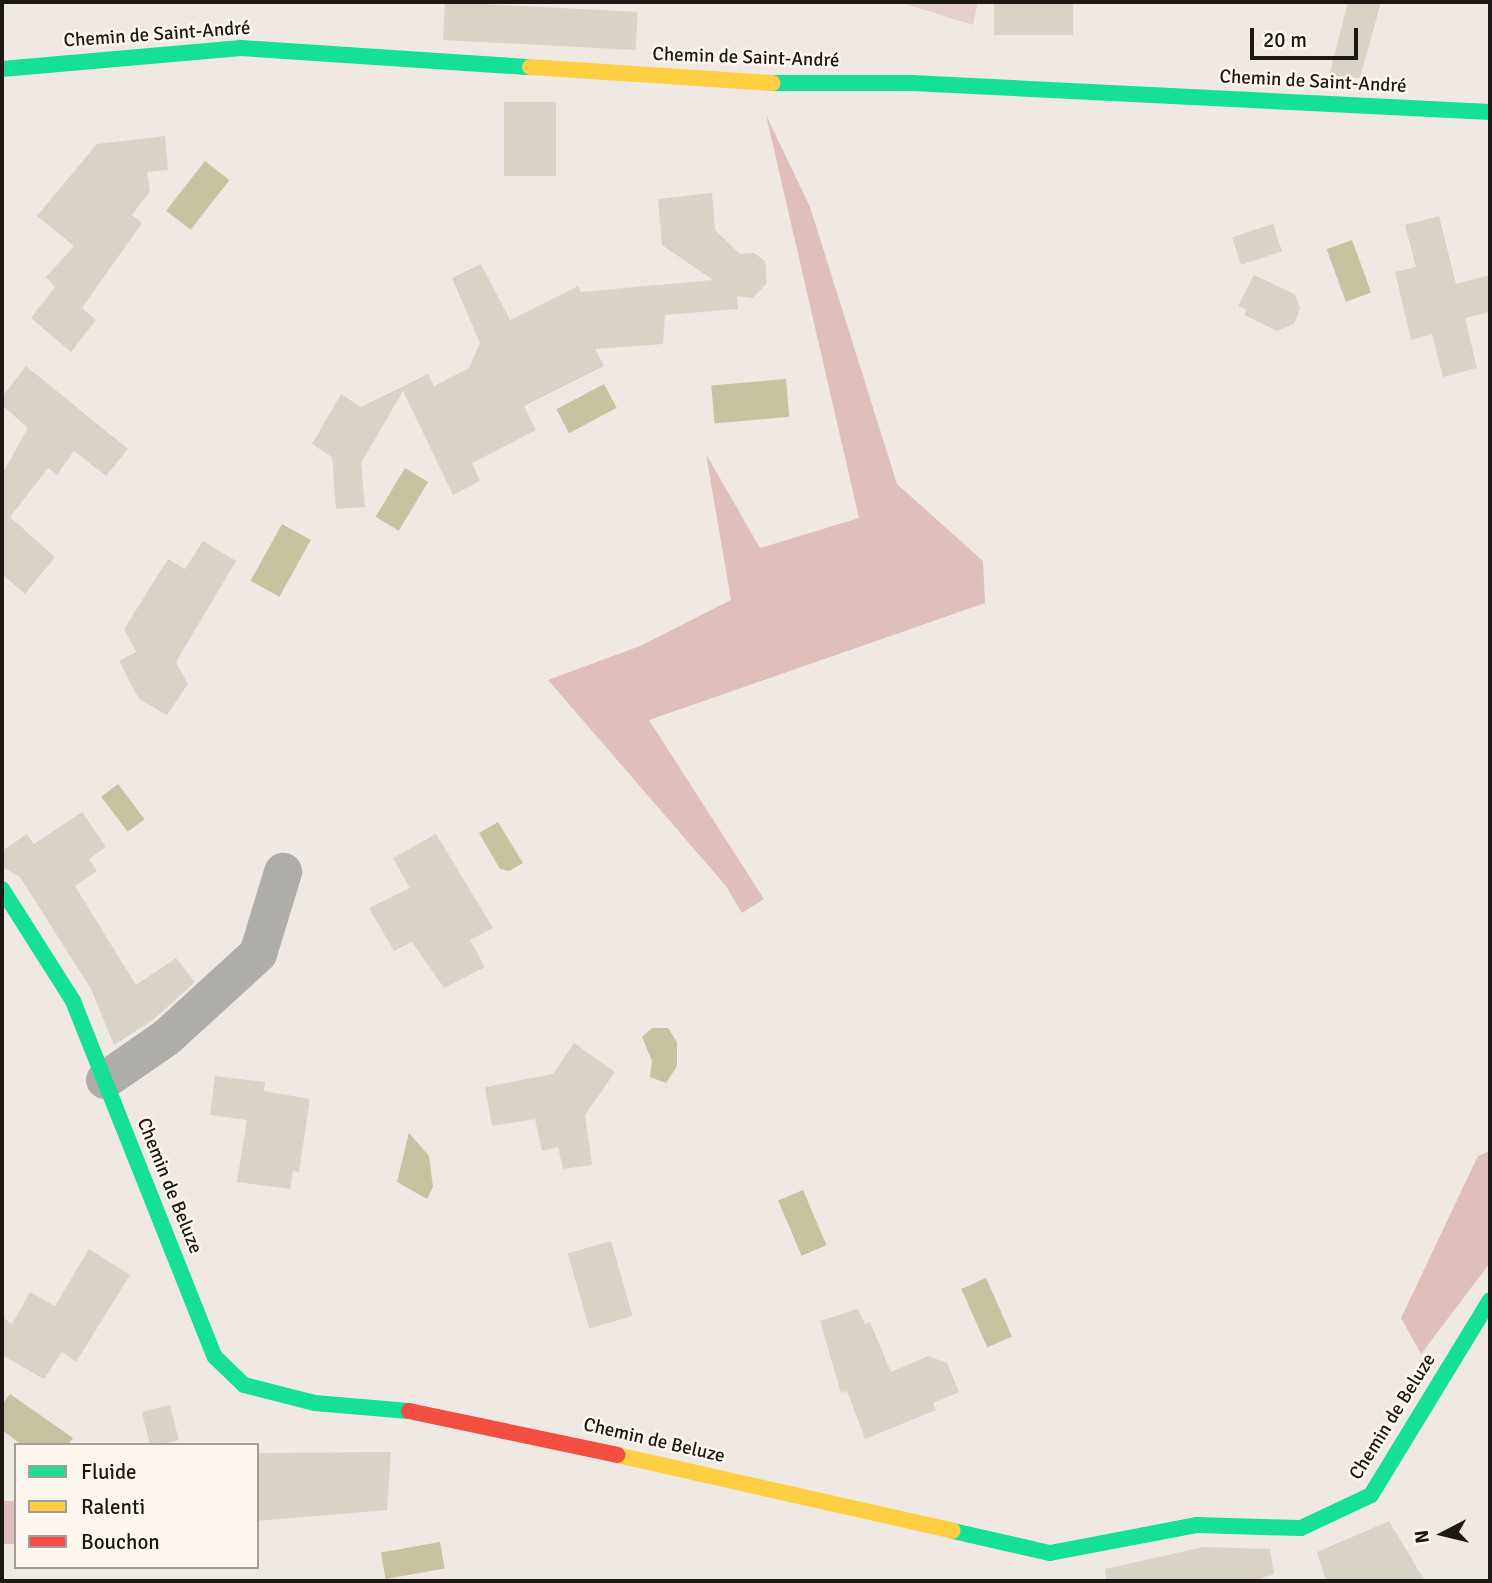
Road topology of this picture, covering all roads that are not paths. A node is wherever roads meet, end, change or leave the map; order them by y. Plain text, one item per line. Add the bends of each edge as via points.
1 (2, 69) edge
2 (1490, 113) edge
3 (283, 872) dead end
4 (2, 889) edge
5 (105, 1080) junction
6 (1490, 1300) edge

1 - 2 street, Chemin de Saint-André via 241,48 781,84 912,82
3 - 5 street via 258,954 167,1037
4 - 5 street, Chemin de Beluze via 73,1001
5 - 6 street, Chemin de Beluze via 215,1357 244,1385 315,1403 438,1414 1050,1553 1197,1525 1301,1528 1371,1495

